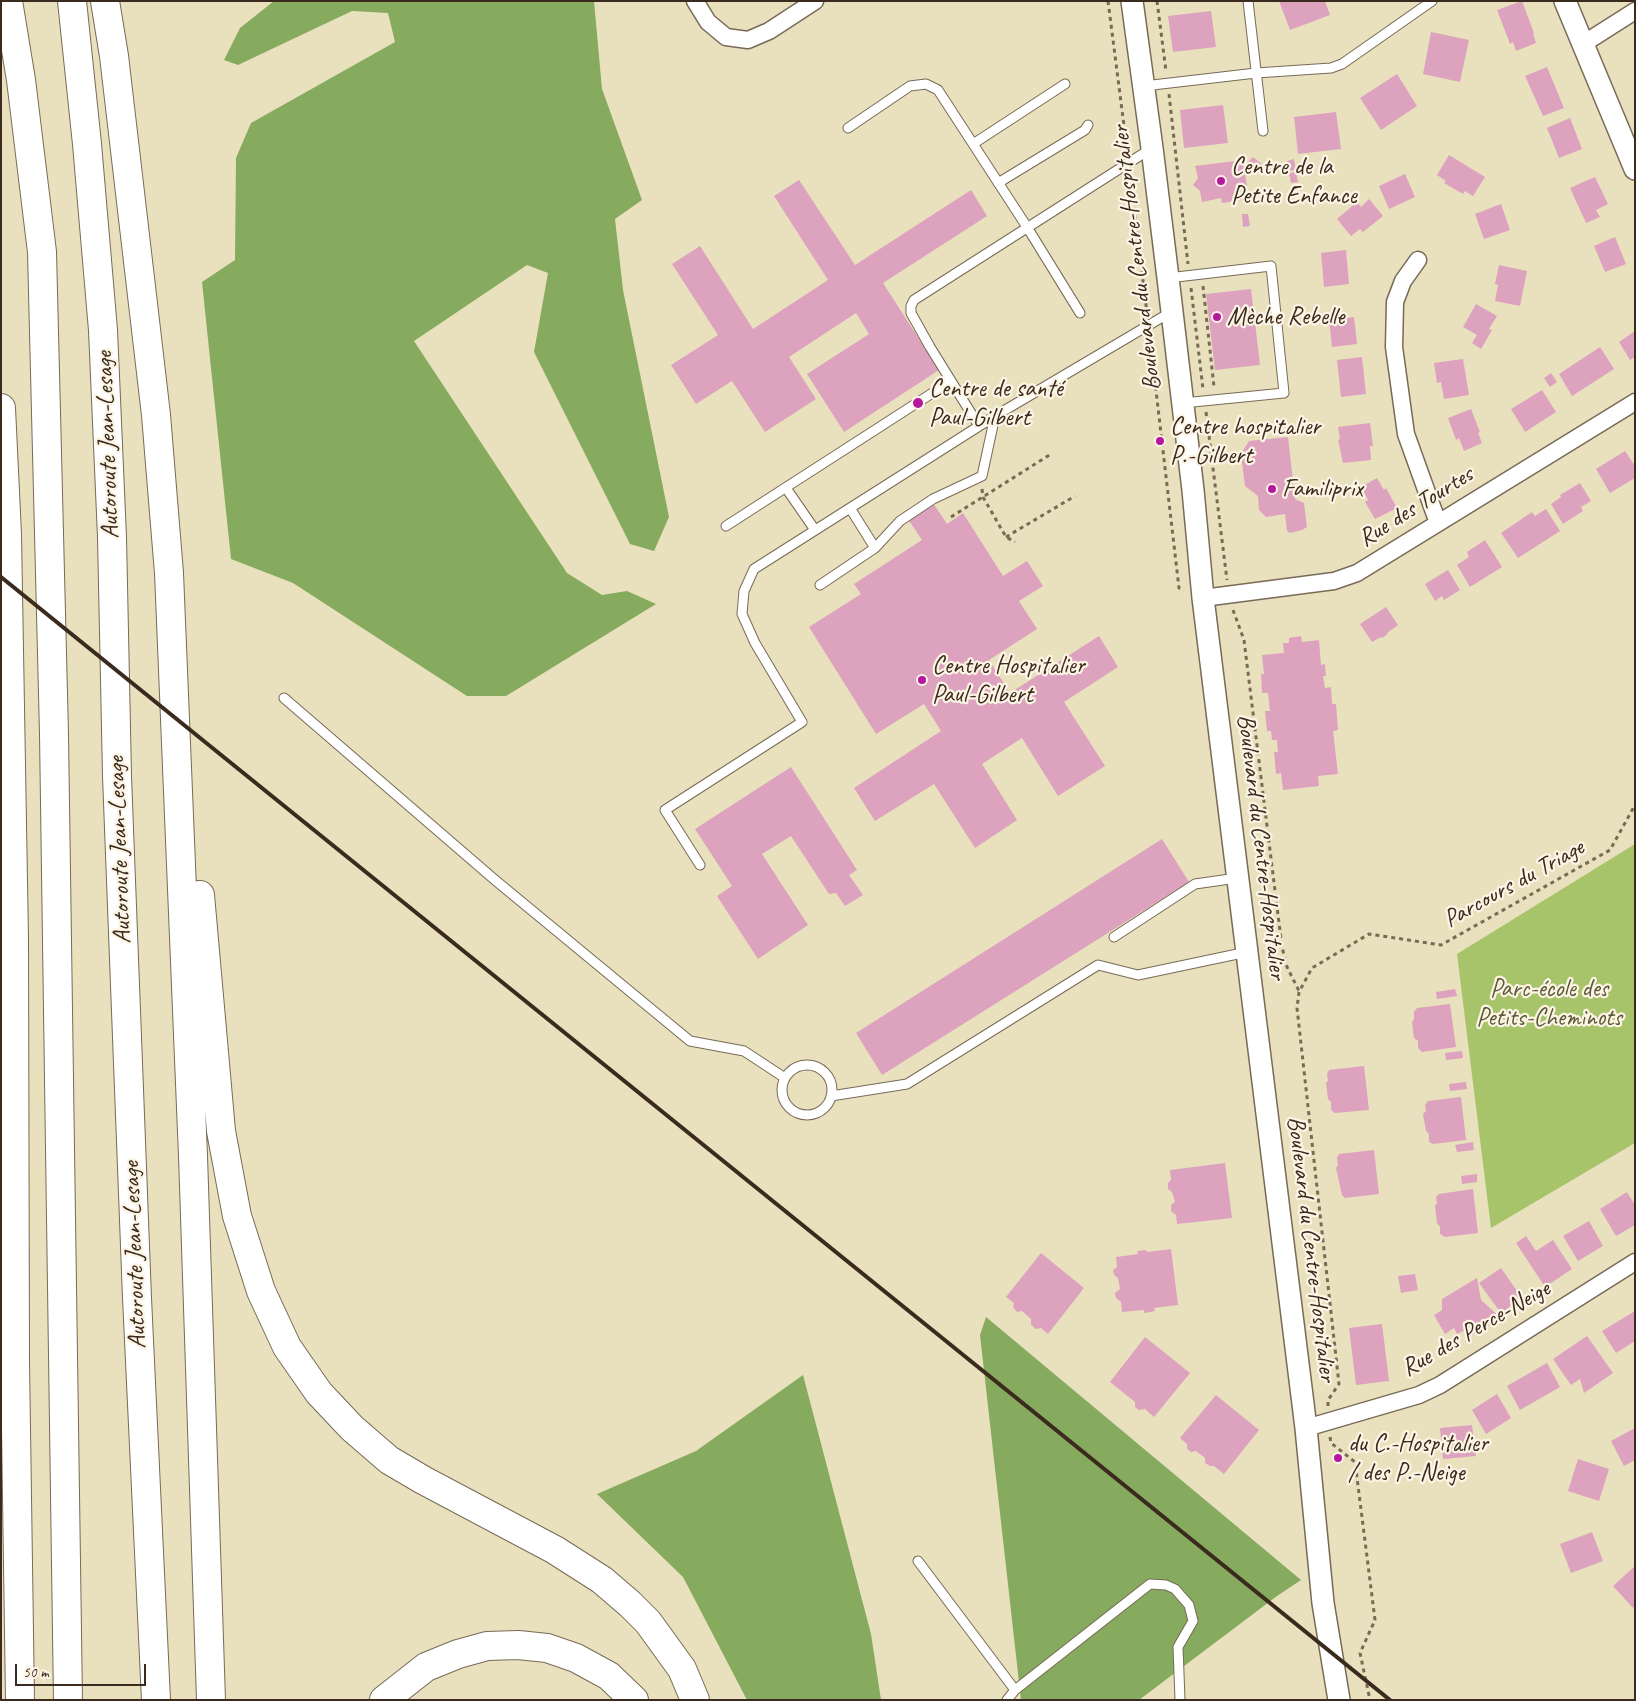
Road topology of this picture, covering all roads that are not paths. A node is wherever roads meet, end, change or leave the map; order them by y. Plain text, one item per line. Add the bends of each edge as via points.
1 (8, 1) edge
2 (72, 1) edge
3 (105, 1) edge
4 (695, 1) edge
5 (815, 1) edge
6 (1132, 1) edge
7 (1248, 1) edge
8 (1432, 1) edge
9 (1565, 1) edge
10 (1635, 11) edge
11 (1583, 44) junction
12 (1256, 73) junction
13 (1065, 84) dead end
14 (1144, 86) junction
15 (1088, 125) dead end
16 (848, 128) dead end
17 (1263, 131) dead end
18 (973, 144) junction
19 (1152, 148) junction
20 (1635, 169) edge
21 (998, 183) junction
22 (1027, 227) junction
23 (1418, 260) dead end
24 (1168, 278) junction
25 (1172, 312) junction
26 (1080, 313) dead end
27 (951, 381) junction
28 (1635, 402) edge
29 (1183, 403) junction
30 (1, 408) edge
31 (994, 416) junction
32 (979, 426) junction
33 (786, 488) junction
34 (850, 508) junction
35 (1438, 523) junction
36 (726, 526) dead end
37 (815, 530) junction
38 (875, 548) junction
39 (169, 573) junction
40 (820, 584) dead end
41 (1203, 598) junction
42 (284, 698) dead end
43 (700, 865) dead end
44 (1238, 878) junction
45 (1114, 937) dead end
46 (1247, 952) junction
47 (785, 1078) junction
48 (831, 1096) junction
49 (1635, 1262) edge
50 (1306, 1428) junction
51 (918, 1561) dead end
52 (1015, 1690) junction
53 (20, 1700) edge
54 (68, 1700) edge
55 (156, 1700) edge
56 (211, 1700) edge
57 (384, 1700) edge
58 (634, 1700) edge
59 (695, 1700) edge
60 (1007, 1700) edge
61 (1180, 1700) edge
62 (1339, 1700) edge

1 - 54 highway via 42,252 54,734
2 - 55 highway, Autoroute Jean-Lesage via 103,330 137,1298
3 - 39 highway via 156,415
4 - 5 street via 708,22 726,37 748,40 769,31
6 - 14 street, Boulevard du Centre-Hospitalier
7 - 12 lane
8 - 12 lane via 1342,64 1331,68
9 - 11 street
10 - 11 street
11 - 20 street
12 - 14 lane
12 - 17 lane
13 - 18 lane
14 - 19 street, Boulevard du Centre-Hospitalier
15 - 21 lane via 1085,130
16 - 18 lane via 910,86 926,84 938,90
18 - 21 lane
19 - 22 lane
19 - 24 street, Boulevard du Centre-Hospitalier
21 - 22 lane
22 - 26 lane
22 - 27 lane via 914,300 911,306 911,313
23 - 35 street via 1403,281 1395,302 1394,347 1406,434
24 - 25 street, Boulevard du Centre-Hospitalier
24 - 29 lane via 1271,266 1284,393
25 - 29 street, Boulevard du Centre-Hospitalier
25 - 31 lane
27 - 32 lane
27 - 33 lane
28 - 35 street, Rue des Tourtes
29 - 41 street, Boulevard du Centre-Hospitalier
30 - 53 highway via 8,544 14,939
31 - 32 lane
31 - 38 lane via 982,476 933,499 900,521
32 - 34 lane
33 - 36 lane
33 - 37 lane
34 - 37 lane
34 - 38 lane
35 - 41 street, Rue des Tourtes via 1357,573 1334,581
37 - 43 lane via 754,569 744,591 742,614 755,643 802,722 665,810
38 - 40 lane
39 - 56 highway
39 - 59 highway via 221,1131 237,1216 261,1291 283,1339 319,1394 389,1460 555,1550 602,1580 630,1604 648,1622 682,1669
41 - 44 street, Boulevard du Centre-Hospitalier
42 - 47 lane via 496,880 690,1040 744,1051
44 - 45 lane via 1195,884
44 - 46 street, Boulevard du Centre-Hospitalier
46 - 48 lane via 1138,975 1098,965 907,1084
46 - 50 street, Boulevard du Centre-Hospitalier
47 - 48 lane via 800,1066 816,1067 828,1077
47 - 48 lane via 782,1096 790,1110 797,1114 805,1116 820,1112
49 - 50 street, Rue des Perce-Neige via 1440,1385 1419,1395
50 - 62 street, Boulevard du Centre-Hospitalier via 1323,1603
51 - 52 lane
52 - 60 lane
52 - 61 lane via 1150,1584 1175,1589 1189,1605 1194,1621 1178,1647
57 - 58 highway via 426,1668 458,1654 487,1646 518,1645 547,1648 576,1658 609,1676

